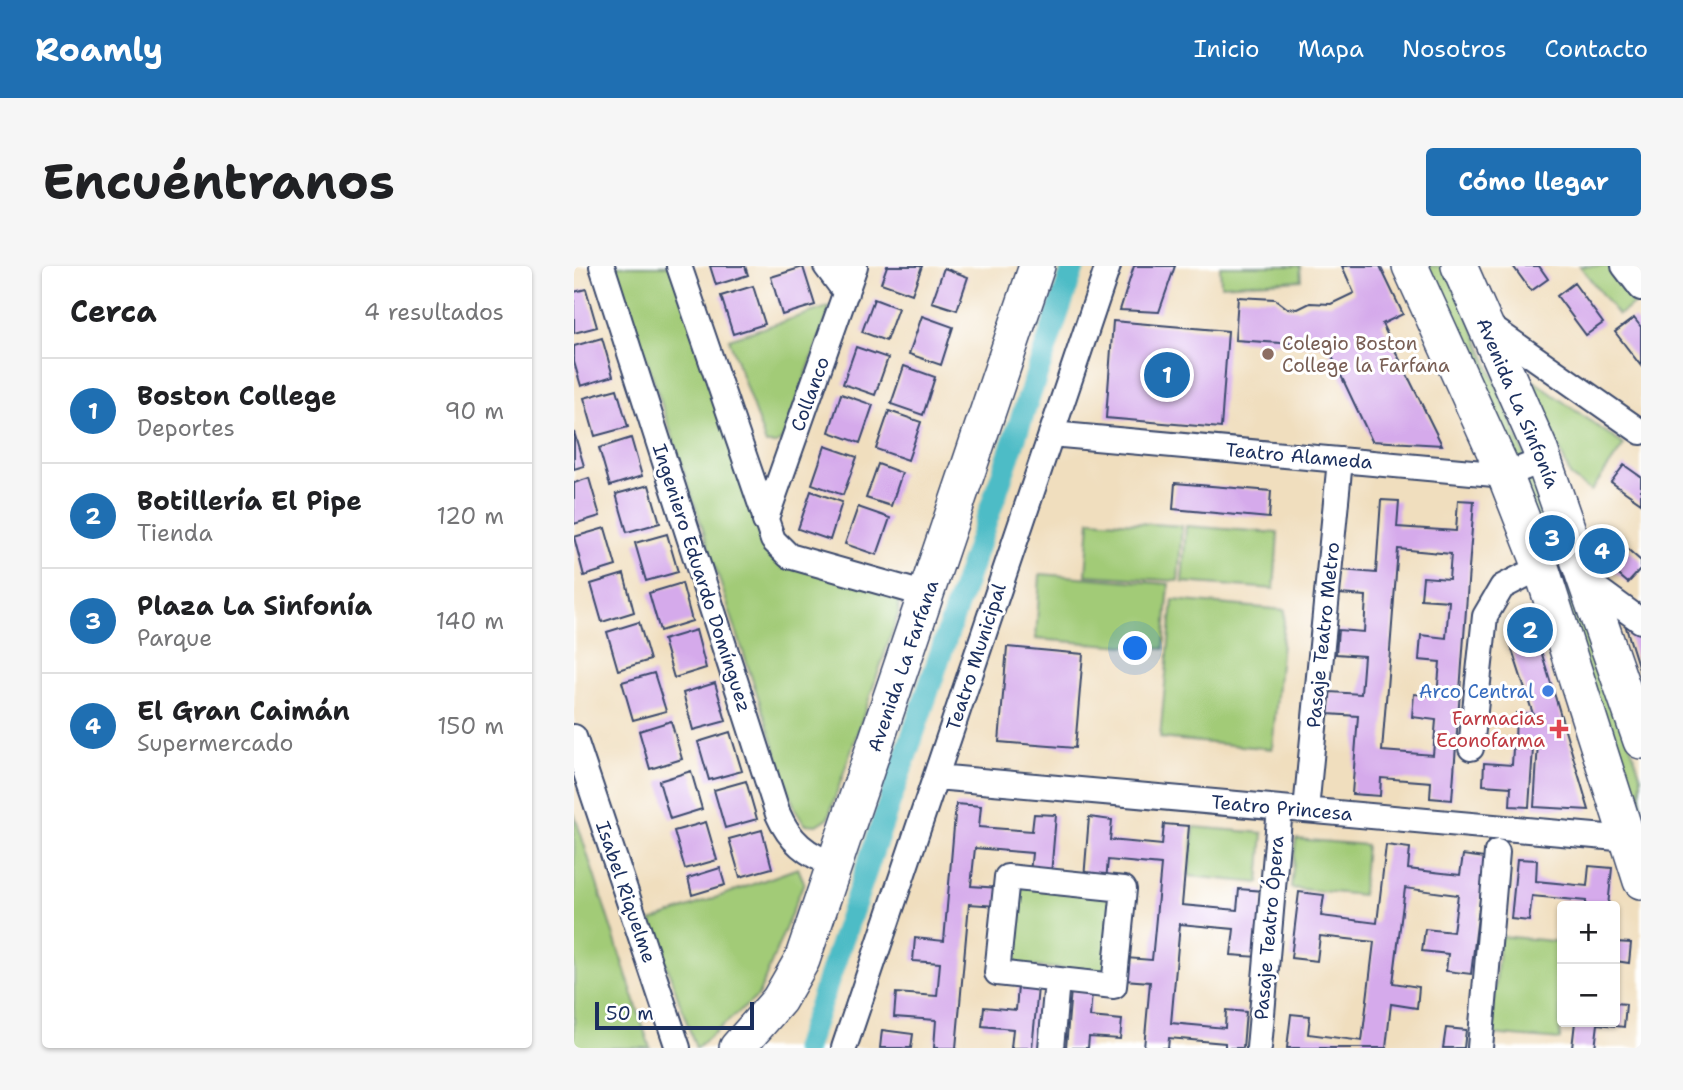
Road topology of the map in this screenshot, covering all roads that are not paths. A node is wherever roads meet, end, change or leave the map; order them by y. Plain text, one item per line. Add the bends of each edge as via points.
1 (602, 266) edge
2 (679, 266) edge
3 (826, 266) edge
4 (855, 266) edge
5 (1037, 266) edge
6 (1108, 266) edge
7 (1410, 266) edge
8 (1459, 266) edge
9 (1624, 266) edge
10 (1641, 288) edge
11 (846, 293) junction
12 (1485, 323) junction
13 (1641, 432) edge
14 (1051, 434) junction
15 (1340, 460) junction
16 (1544, 460) junction
17 (1505, 475) junction
18 (765, 521) junction
19 (1541, 567) junction
20 (1589, 583) junction
21 (927, 595) junction
22 (1641, 621) edge
23 (574, 737) edge
24 (1641, 741) edge
25 (1471, 748) dead end
26 (936, 777) junction
27 (1280, 808) junction
28 (1306, 810) junction
29 (1628, 839) junction
30 (1497, 852) dead end
31 (835, 864) junction
32 (1641, 881) edge
33 (1057, 980) junction
34 (678, 1048) edge
35 (737, 1048) edge
36 (844, 1048) edge
37 (1051, 1048) edge
38 (1259, 1048) edge
39 (1480, 1048) edge

1 - 31 street, Ingeniero Eduardo Domínguez via 778,814 804,850
2 - 18 street
3 - 11 street
4 - 11 street, Collanco
5 - 21 street, Avenida La Farfana
6 - 14 street, Teatro Municipal
7 - 17 street
8 - 12 street, Avenida La Sinfonía
9 - 10 street
11 - 18 street, Collanco
12 - 13 street
12 - 16 street, Avenida La Sinfonía
14 - 15 street, Teatro Alameda
14 - 26 street, Teatro Municipal
15 - 17 street, Teatro Alameda
15 - 28 street, Pasaje Teatro Metro
16 - 17 street, Teatro Alameda
16 - 20 street, Avenida La Sinfonía
17 - 19 street
18 - 21 street via 773,540 789,555
19 - 25 street via 1502,587 1485,616
19 - 29 street
20 - 22 street
20 - 24 street, Avenida La Sinfonía
21 - 31 street, Avenida La Farfana
23 - 34 street, Isabel Riquelme
26 - 27 street, Teatro Princesa
26 - 36 street, Teatro Municipal
27 - 28 street, Teatro Princesa
27 - 38 street, Pasaje Teatro Ópera
28 - 29 street, Teatro Princesa
29 - 32 street
30 - 39 street
31 - 35 street, Avenida La Farfana via 802,960 765,1018
33 - 33 street via 998,973 1007,877 1124,889 1114,986
33 - 37 street

